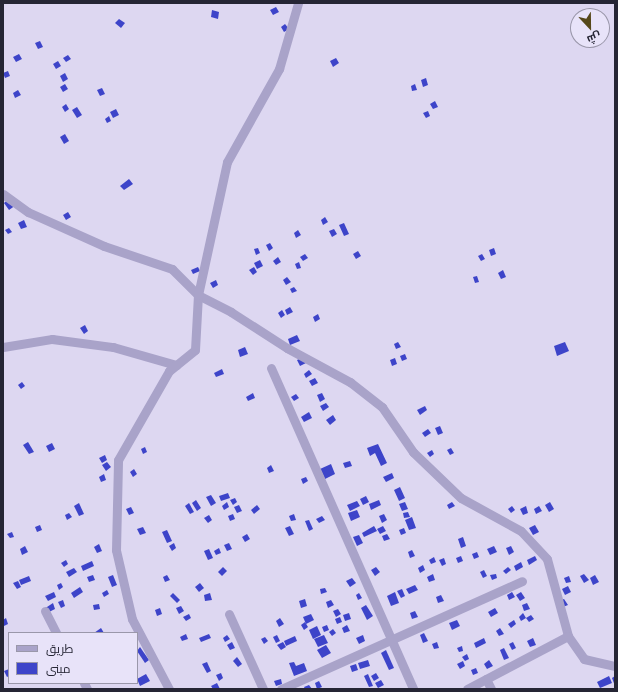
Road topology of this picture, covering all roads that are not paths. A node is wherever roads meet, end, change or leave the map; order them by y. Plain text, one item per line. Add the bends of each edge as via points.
1 (298, 3) edge
2 (3, 194) edge
3 (198, 295) junction
4 (3, 347) edge
5 (176, 365) junction
6 (271, 368) dead end
7 (522, 581) dead end
8 (45, 612) dead end
9 (229, 614) dead end
10 (55, 632) edge
11 (568, 636) junction
12 (392, 640) junction
13 (615, 666) edge
14 (486, 679) junction
15 (169, 689) edge
16 (263, 689) edge
17 (281, 689) edge
18 (413, 689) edge
19 (467, 689) edge
20 (491, 689) edge

1 - 3 street via 279,69 228,162
2 - 3 street via 35,216 104,246 172,269
3 - 5 street via 195,350
3 - 11 street via 350,382 382,407 413,452 461,498 520,531 547,559
4 - 5 street via 52,339 113,348
5 - 15 street via 169,371 118,460 116,550 132,619
6 - 12 street
7 - 12 street
8 - 10 street
9 - 16 street
11 - 13 street via 584,659
11 - 14 street
12 - 17 street
12 - 18 street
14 - 19 street
14 - 20 street

